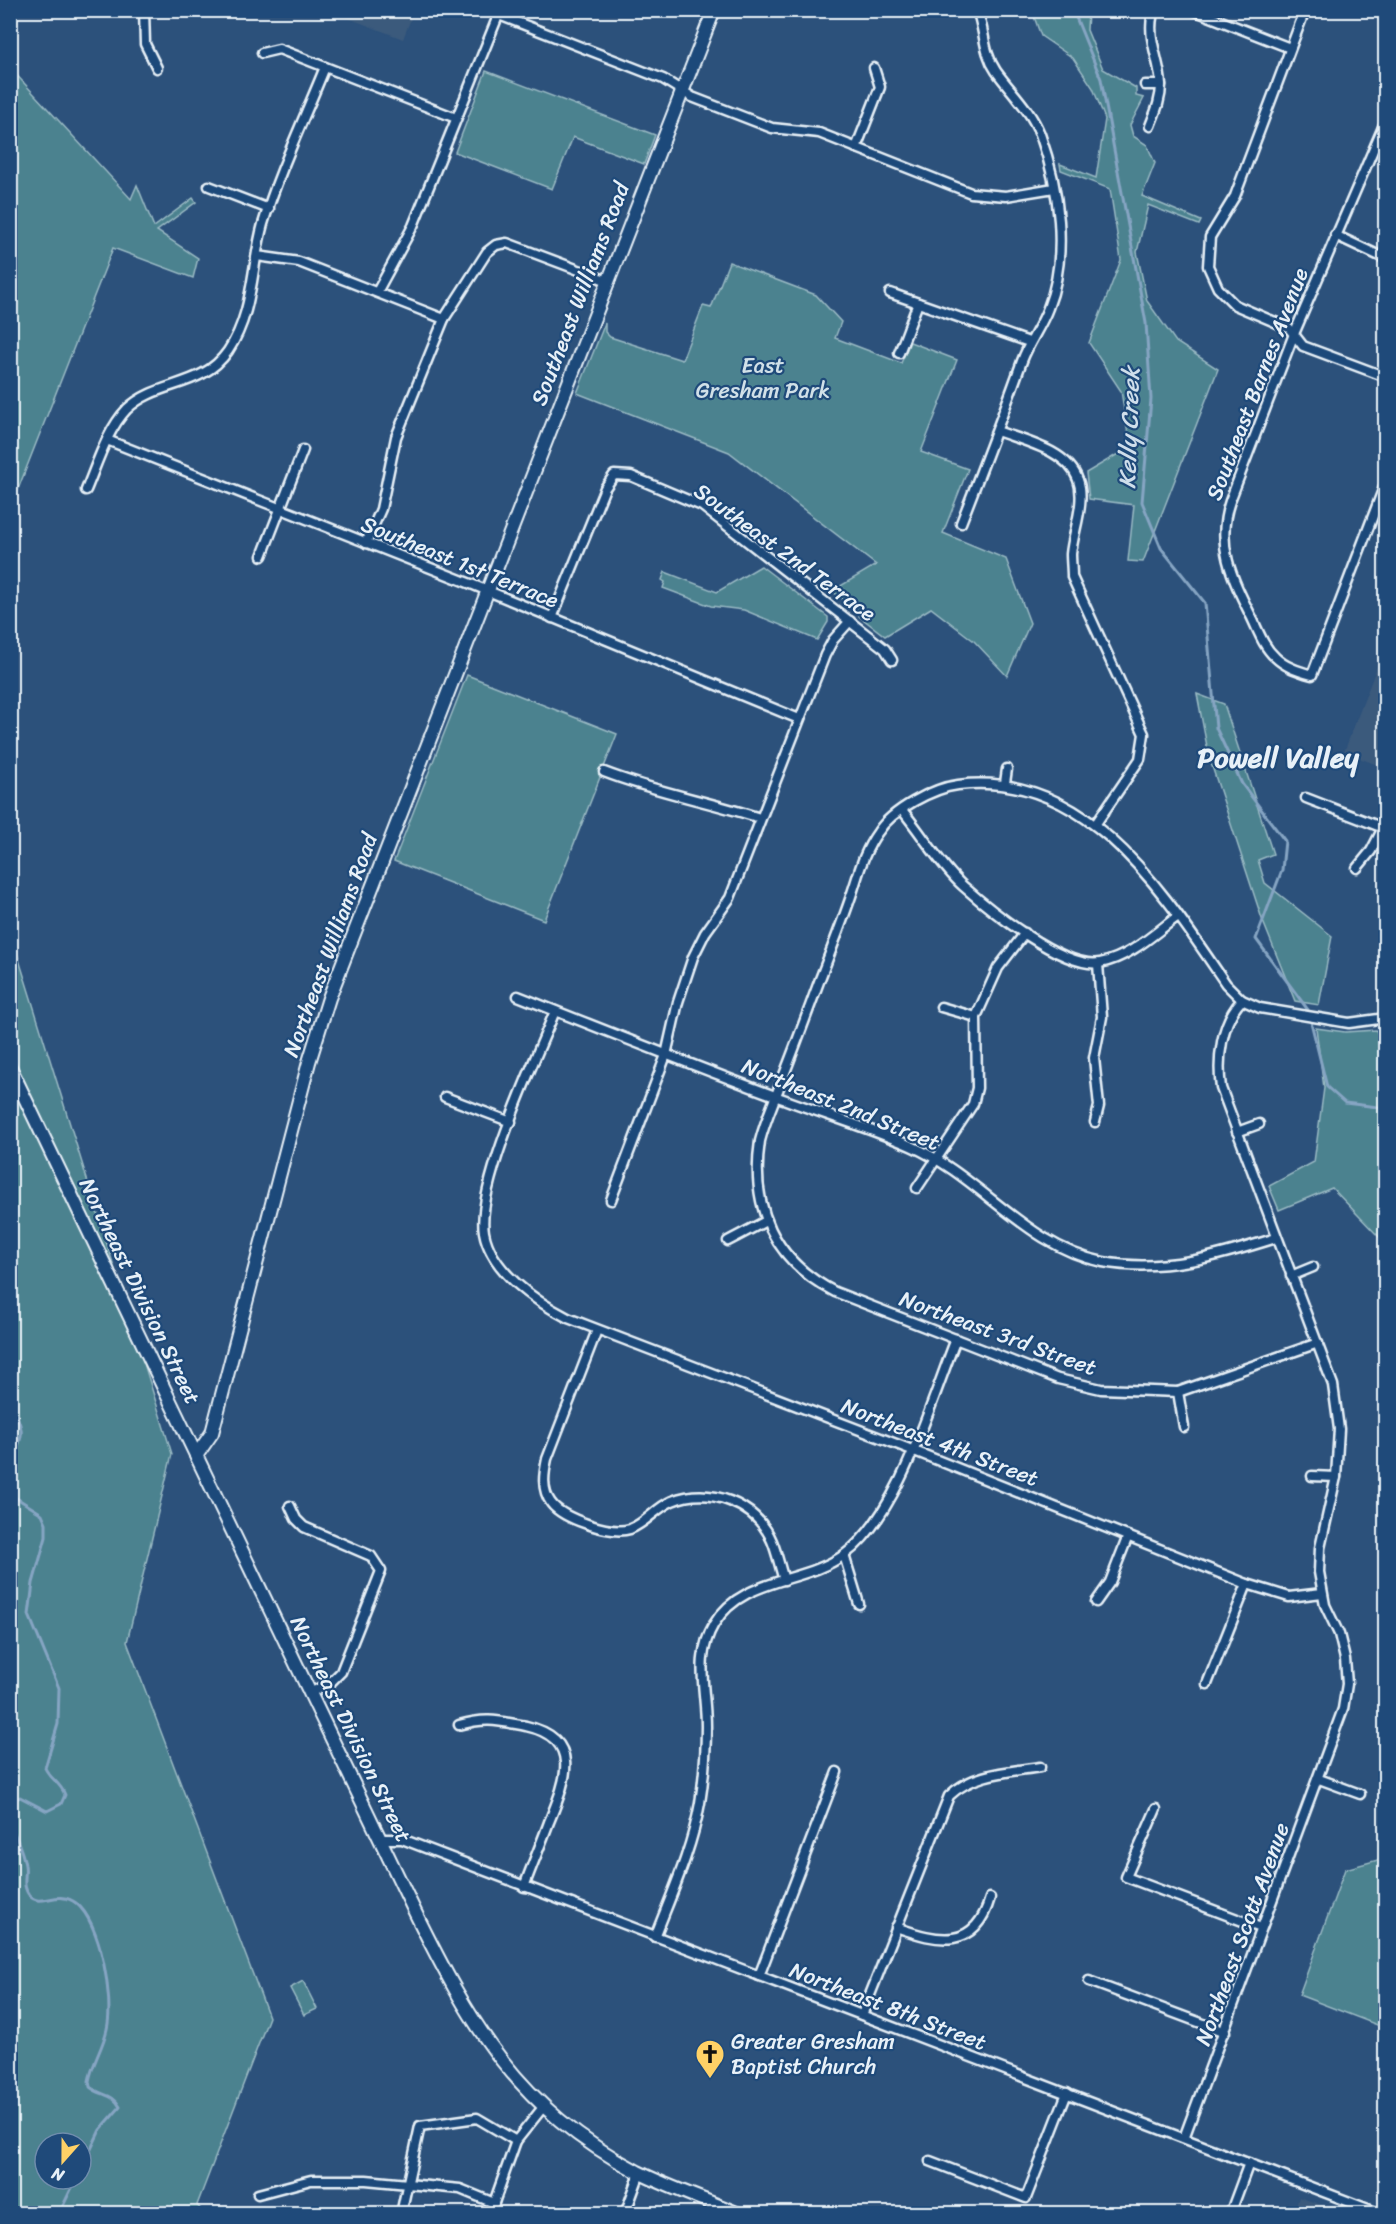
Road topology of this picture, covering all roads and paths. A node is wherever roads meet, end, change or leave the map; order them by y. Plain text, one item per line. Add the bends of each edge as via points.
1 (144, 10) edge
2 (714, 10) edge
3 (977, 10) edge
4 (1154, 10) edge
5 (1193, 10) edge
6 (1305, 10) edge
7 (500, 13) edge
8 (1290, 48) junction
9 (262, 53) dead end
10 (325, 67) junction
11 (158, 68) dead end
12 (874, 68) dead end
13 (1145, 85) dead end
14 (1161, 85) junction
15 (682, 91) junction
16 (456, 118) junction
17 (1386, 120) edge
18 (1150, 126) dead end
19 (856, 148) junction
20 (209, 186) dead end
21 (1054, 188) junction
22 (269, 209) junction
23 (1335, 235) junction
24 (257, 256) junction
25 (1386, 259) edge
26 (608, 280) junction
27 (377, 292) junction
28 (890, 293) dead end
29 (918, 303) junction
30 (444, 319) junction
31 (1294, 334) junction
32 (1029, 342) junction
33 (899, 353) dead end
34 (1386, 377) edge
35 (997, 431) junction
36 (107, 440) junction
37 (303, 450) dead end
38 (1386, 482) edge
39 (86, 490) dead end
40 (281, 510) junction
41 (961, 523) dead end
42 (366, 543) junction
43 (262, 556) dead end
44 (486, 592) junction
45 (552, 618) junction
46 (850, 621) junction
47 (892, 660) dead end
48 (799, 719) junction
49 (1007, 768) dead end
50 (604, 772) dead end
51 (1005, 783) junction
52 (1306, 798) dead end
53 (903, 810) junction
54 (760, 818) junction
55 (1095, 825) junction
56 (1384, 829) edge
57 (1357, 868) dead end
58 (1178, 916) junction
59 (1025, 933) junction
60 (1098, 963) junction
61 (518, 996) dead end
62 (1242, 1000) junction
63 (941, 1007) dead end
64 (555, 1011) junction
65 (976, 1017) junction
66 (1385, 1019) edge
67 (666, 1055) junction
68 (10, 1067) edge
69 (446, 1097) dead end
70 (776, 1097) junction
71 (511, 1122) junction
72 (1095, 1122) dead end
73 (1259, 1124) dead end
74 (1237, 1132) junction
75 (936, 1159) junction
76 (917, 1188) dead end
77 (611, 1200) dead end
78 (766, 1221) junction
79 (1276, 1238) junction
80 (728, 1240) dead end
81 (1313, 1267) dead end
82 (1291, 1276) junction
83 (597, 1330) junction
84 (956, 1339) junction
85 (1318, 1343) junction
86 (1178, 1392) junction
87 (1184, 1427) dead end
88 (912, 1450) junction
89 (196, 1456) junction
90 (1312, 1476) dead end
91 (1336, 1477) junction
92 (290, 1506) dead end
93 (1128, 1536) junction
94 (844, 1555) junction
95 (784, 1581) junction
96 (1247, 1584) junction
97 (1322, 1593) junction
98 (1096, 1602) dead end
99 (859, 1604) dead end
100 (1207, 1684) dead end
101 (310, 1693) junction
102 (459, 1725) dead end
103 (1040, 1767) dead end
104 (837, 1772) dead end
105 (1319, 1779) junction
106 (1360, 1794) dead end
107 (1156, 1809) dead end
108 (380, 1839) junction
109 (524, 1887) junction
110 (990, 1898) dead end
111 (896, 1927) junction
112 (1261, 1928) junction
113 (655, 1937) junction
114 (759, 1976) junction
115 (1089, 1981) dead end
116 (862, 2015) junction
117 (1224, 2032) junction
118 (1067, 2093) junction
119 (544, 2106) junction
120 (1184, 2138) junction
121 (516, 2141) junction
122 (930, 2161) dead end
123 (1249, 2163) junction
124 (640, 2173) junction
125 (410, 2182) junction
126 (258, 2194) dead end
127 (494, 2203) junction
128 (401, 2214) edge
129 (490, 2214) edge
130 (625, 2214) edge
131 (739, 2214) edge
132 (1230, 2214) edge
133 (1381, 2214) edge

1 - 11 street via 145,44
2 - 15 street, Southeast Williams Road
3 - 21 street via 986,50 996,70 1029,112 1039,133
4 - 14 street via 1150,33
5 - 8 street
6 - 8 street
7 - 15 street via 663,79
7 - 16 street
8 - 31 street via 1235,196 1210,237 1208,266 1218,288 1235,305
9 - 10 street via 279,49
10 - 16 street
10 - 22 street
12 - 19 street via 880,87
13 - 14 street
14 - 18 street
15 - 19 street via 772,128 819,133
15 - 26 street, Southeast Williams Road
16 - 27 street via 413,226
17 - 23 street, Southeast Barnes Avenue
19 - 21 street via 983,196
20 - 22 street
21 - 32 street via 1059,230 1056,286 1048,310
22 - 24 street
23 - 25 street
23 - 31 street, Southeast Barnes Avenue
24 - 27 street via 299,262
24 - 36 street via 252,297 228,352 208,372 147,396 127,410
26 - 30 street via 518,246 496,245 487,252
26 - 44 street, Southeast Williams Road
27 - 30 street
28 - 29 street
29 - 32 street
29 - 33 street
30 - 42 street via 396,437 381,509
31 - 34 street via 1303,346
31 - 38 street, Southeast Barnes Avenue via 1226,512 1223,536 1231,573 1267,648 1285,665 1312,675
32 - 35 street
35 - 41 street
35 - 55 street via 1066,462 1079,480 1072,577 1144,734 1140,759
36 - 39 street
36 - 40 street, Southeast 1st Terrace
37 - 40 street
40 - 42 street, Southeast 1st Terrace
40 - 43 street
42 - 44 street, Southeast 1st Terrace
44 - 45 street, Southeast 1st Terrace
44 - 89 street, Northeast Williams Road via 321,1021 212,1433
45 - 46 street, Southeast 2nd Terrace via 604,488 614,475 631,476 702,506
45 - 48 street, Southeast 1st Terrace
46 - 47 street, Southeast 2nd Terrace via 885,648
46 - 48 street via 825,655
48 - 54 street
49 - 51 street
50 - 54 street via 643,787
51 - 53 street, Northeast 3rd Street via 951,786 931,792
51 - 55 street via 1057,802
52 - 56 street
53 - 59 street via 961,885
53 - 70 street, Northeast 3rd Street via 879,829 863,856
54 - 67 street via 730,898 693,957
55 - 58 street via 1144,869
56 - 57 street
58 - 60 street via 1124,955
58 - 62 street via 1226,984
59 - 60 street via 1065,958
59 - 65 street via 998,968
60 - 72 street via 1102,1017 1094,1058 1099,1106
61 - 64 street, Northeast 2nd Street
62 - 66 street via 1260,1008 1349,1023
62 - 74 street, Northeast Scott Avenue via 1229,1021 1219,1065 1223,1100
63 - 65 street
64 - 67 street, Northeast 2nd Street
64 - 71 street, Northeast 4th Street
65 - 75 street via 977,1088 973,1104
67 - 70 street, Northeast 2nd Street
67 - 77 street
68 - 89 street, Northeast Division Street
69 - 71 street
70 - 75 street, Northeast 2nd Street via 911,1146
70 - 78 street, Northeast 3rd Street via 759,1152 758,1177
71 - 83 street, Northeast 4th Street via 485,1197 484,1233 489,1246 505,1271 547,1307
73 - 74 street
74 - 79 street, Northeast Scott Avenue
75 - 76 street
75 - 79 street, Northeast 2nd Street via 1045,1239 1102,1262 1182,1264
78 - 80 street
78 - 84 street, Northeast 3rd Street via 786,1255 818,1283
79 - 82 street, Northeast Scott Avenue
81 - 82 street
82 - 85 street, Northeast Scott Avenue
83 - 88 street, Northeast 4th Street
83 - 95 street via 548,1459 544,1483 550,1502 599,1528 621,1531 682,1498 706,1495 729,1500 751,1513 766,1530
84 - 86 street, Northeast 3rd Street via 1086,1386 1130,1392
84 - 88 street
85 - 86 street, Northeast 3rd Street
85 - 91 street, Northeast Scott Avenue via 1337,1407
86 - 87 street
88 - 93 street, Northeast 4th Street
88 - 94 street via 889,1502 871,1528
89 - 101 street, Northeast Division Street
90 - 91 street
91 - 97 street, Northeast Scott Avenue via 1320,1548
92 - 101 street via 304,1527 371,1556 381,1571 341,1672
93 - 96 street, Northeast 4th Street
93 - 98 street via 1110,1582
94 - 95 street
94 - 99 street
95 - 113 street via 748,1592 729,1605 705,1644 700,1666 706,1725 699,1805 686,1857
96 - 97 street, Northeast 4th Street via 1289,1597
96 - 100 street
97 - 105 street, Northeast Scott Avenue via 1328,1616 1339,1634 1346,1671 1343,1709
101 - 108 street, Northeast Division Street
102 - 109 street via 483,1718 537,1729 548,1735 563,1754 566,1778
103 - 111 street via 979,1778 949,1796
104 - 114 street
105 - 106 street
105 - 112 street, Northeast Scott Avenue
107 - 112 street via 1126,1877
108 - 109 street, Northeast 8th Street via 402,1839
108 - 119 street, Northeast Division Street via 463,2005 494,2051
109 - 113 street, Northeast 8th Street
110 - 111 street via 978,1925 956,1938 929,1939
111 - 116 street
112 - 117 street, Northeast Scott Avenue
113 - 114 street, Northeast 8th Street
114 - 116 street, Northeast 8th Street
115 - 117 street
116 - 118 street, Northeast 8th Street
117 - 120 street, Northeast Scott Avenue
118 - 120 street, Northeast 8th Street
118 - 122 street via 1026,2198
119 - 121 street
119 - 124 street, Northeast Division Street via 594,2145
120 - 123 street, Northeast 8th Street
121 - 125 street via 477,2118 420,2126
121 - 127 street
123 - 132 street
123 - 133 street, Northeast 8th Street
124 - 130 street
124 - 131 street, Northeast Division Street
125 - 126 street via 311,2180
125 - 127 street via 460,2189
125 - 128 street
127 - 129 street

